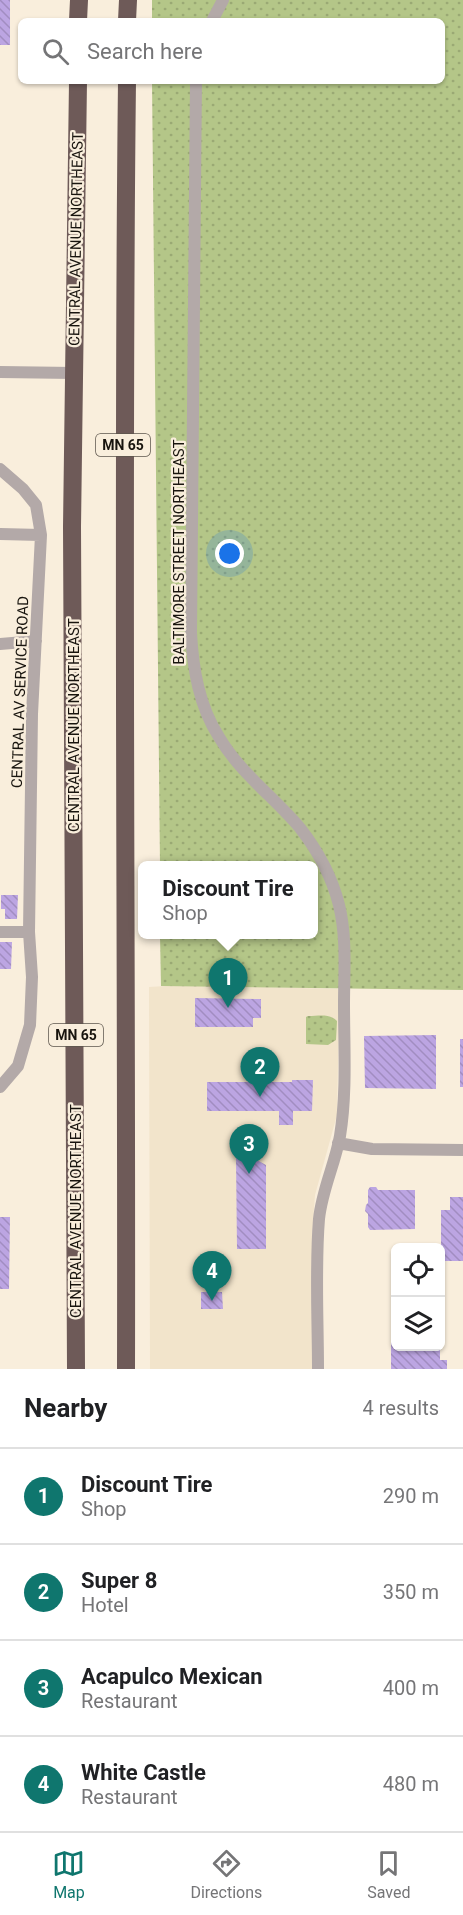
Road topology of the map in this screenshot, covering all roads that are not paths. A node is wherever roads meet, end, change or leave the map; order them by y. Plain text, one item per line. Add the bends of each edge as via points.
1 (79, 0) edge
2 (128, 0) edge
3 (223, 0) edge
4 (78, 18) edge
5 (127, 18) edge
6 (214, 18) edge
7 (78, 84) edge
8 (127, 84) edge
9 (196, 84) edge
10 (0, 372) edge
11 (74, 373) junction
12 (0, 469) edge
13 (0, 534) edge
14 (40, 535) junction
15 (36, 641) junction
16 (0, 644) edge
17 (0, 932) edge
18 (29, 932) junction
19 (0, 1087) edge
20 (338, 1143) junction
21 (463, 1150) edge
22 (76, 1369) edge
23 (126, 1369) edge
24 (318, 1369) edge

1 - 4 highway
2 - 5 highway
3 - 6 street
7 - 11 highway, CENTRAL AVENUE NORTHEAST / MN 65
8 - 23 highway, MN 65 via 123,456
9 - 20 street, BALTIMORE STREET NORTHEAST via 194,668 218,737 250,777 301,829 321,860 335,893 342,924 344,964 343,1101
10 - 11 street
11 - 22 highway, CENTRAL AVENUE NORTHEAST / MN 65
12 - 14 street, CENTRAL AV SERVICE ROAD via 36,505
13 - 14 street
14 - 15 street, CENTRAL AV SERVICE ROAD
15 - 16 street
15 - 18 street, CENTRAL AV SERVICE ROAD
17 - 18 street
18 - 19 street, CENTRAL AV SERVICE ROAD via 30,1025 18,1066
20 - 21 street via 372,1149
20 - 24 street, BALTIMORE STREET NORTHEAST via 319,1218

